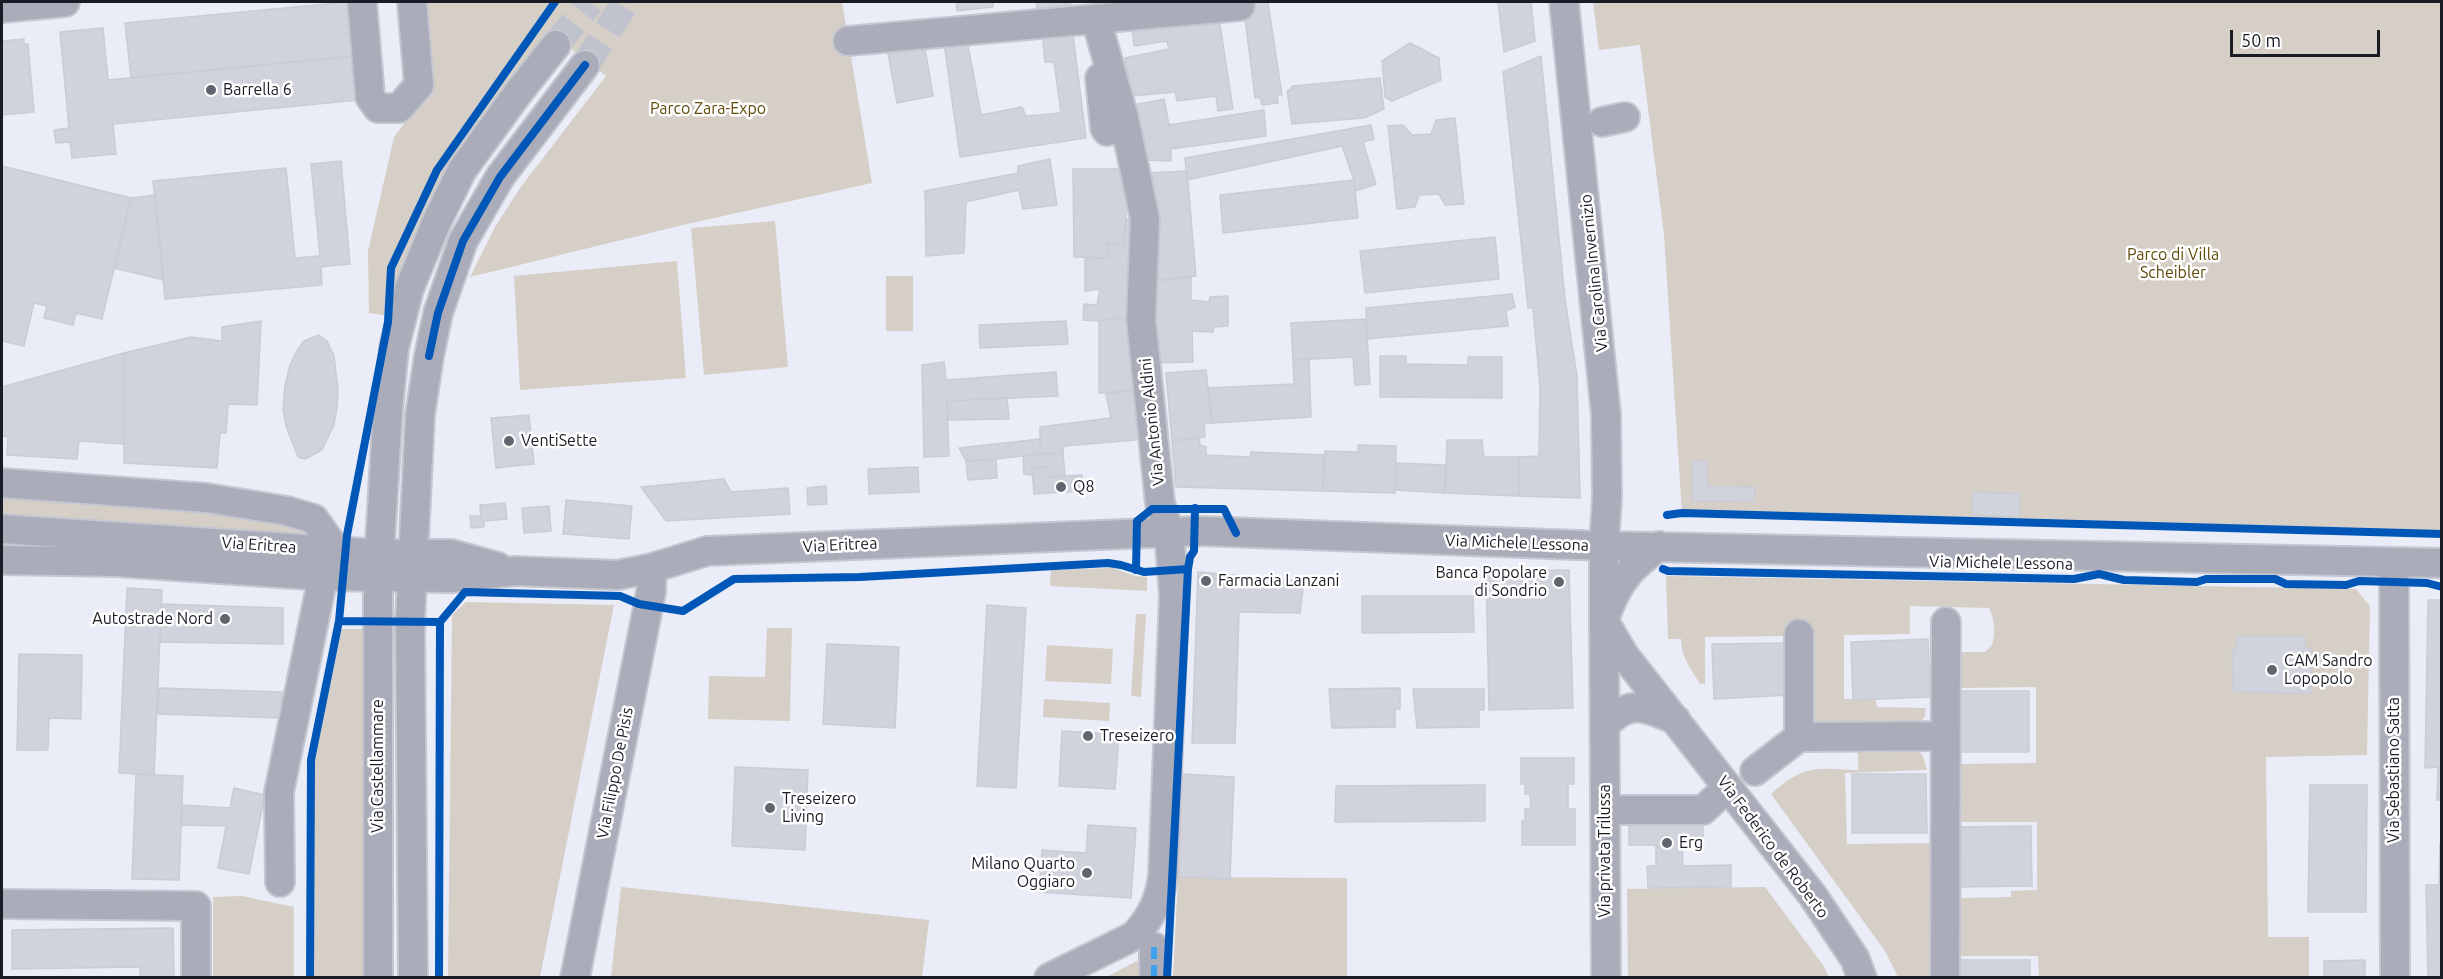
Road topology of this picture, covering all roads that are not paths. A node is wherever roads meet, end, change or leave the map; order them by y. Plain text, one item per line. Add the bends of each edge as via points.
1 (65, 2) edge
2 (362, 2) edge
3 (412, 2) edge
4 (1564, 2) edge
5 (1240, 6) dead end
6 (2, 8) edge
7 (1095, 10) edge
8 (848, 41) dead end
9 (556, 45) tunnel mouth
10 (585, 65) tunnel mouth
11 (2, 483) edge
12 (2, 529) edge
13 (1169, 532) junction
14 (1604, 546) junction
15 (1659, 546) junction
16 (336, 550) junction
17 (2, 560) edge
18 (117, 562) junction
19 (2394, 563) junction
20 (2442, 563) edge
21 (379, 565) junction
22 (412, 566) junction
23 (652, 568) junction
24 (323, 576) junction
25 (2, 577) edge
26 (1604, 621) junction
27 (1946, 622) dead end
28 (1798, 634) dead end
29 (1676, 720) junction
30 (1605, 725) junction
31 (1945, 736) junction
32 (1799, 737) junction
33 (1755, 771) dead end
34 (1728, 787) junction
35 (1605, 810) junction
36 (280, 882) dead end
37 (2, 906) edge
38 (78, 918) dead end
39 (1154, 947) dead end
40 (196, 978) edge
41 (378, 978) edge
42 (413, 978) edge
43 (575, 978) edge
44 (1049, 978) edge
45 (1154, 978) edge
46 (1606, 978) edge
47 (1862, 978) edge
48 (1945, 978) edge
49 (2395, 978) edge

1 - 6 street
2 - 3 street via 370,97 378,108 399,108 419,85
4 - 14 street, Via Carolina Invernizio via 1605,381
5 - 7 street
7 - 8 street
7 - 13 street, Via Antonio Aldini via 1124,118 1144,219 1141,319 1160,503
9 - 21 street, Via Castellammare via 462,170 409,289 394,348
10 - 22 street, Via Castellammare via 500,177 464,240 441,303 420,415
11 - 16 street via 207,498 287,511 314,519
12 - 16 street, Via Eritrea
13 - 14 street, Via Michele Lessona
13 - 23 street, Via Eritrea via 707,550
13 - 44 street, Via Antonio Aldini via 1174,596 1163,875 1156,906 1134,936
14 - 15 street, Via Michele Lessona
14 - 26 street
15 - 19 street, Via Michele Lessona
15 - 26 street via 1630,569 1615,591
16 - 21 street, Via Eritrea
17 - 18 street, Via Eritrea
18 - 24 street, Via Eritrea
18 - 25 street, Via Eritrea
19 - 20 street, Via Michele Lessona
19 - 49 street, Via Sebastiano Satta
21 - 22 street, Via Eritrea
21 - 24 street, Via Eritrea
21 - 41 street, Via Castellammare
22 - 23 street, Via Eritrea via 451,554 515,572 618,575
22 - 42 street, Via Castellammare
23 - 43 street, Via Filippo De Pisis via 651,592
24 - 36 street via 279,792
26 - 29 street, Via Federico de Roberto via 1624,655
26 - 30 street
27 - 31 street
28 - 32 street
29 - 30 street, Via Federico de Roberto via 1632,706 1617,712
29 - 34 street, Via Federico de Roberto
30 - 35 street, Via privata Trilussa
31 - 32 street
31 - 48 street
32 - 33 street
34 - 35 street via 1703,810
34 - 47 street, Via Federico de Roberto via 1813,896 1855,959
35 - 46 street, Via privata Trilussa
37 - 38 street via 25,917
37 - 40 street via 196,906
39 - 45 street

